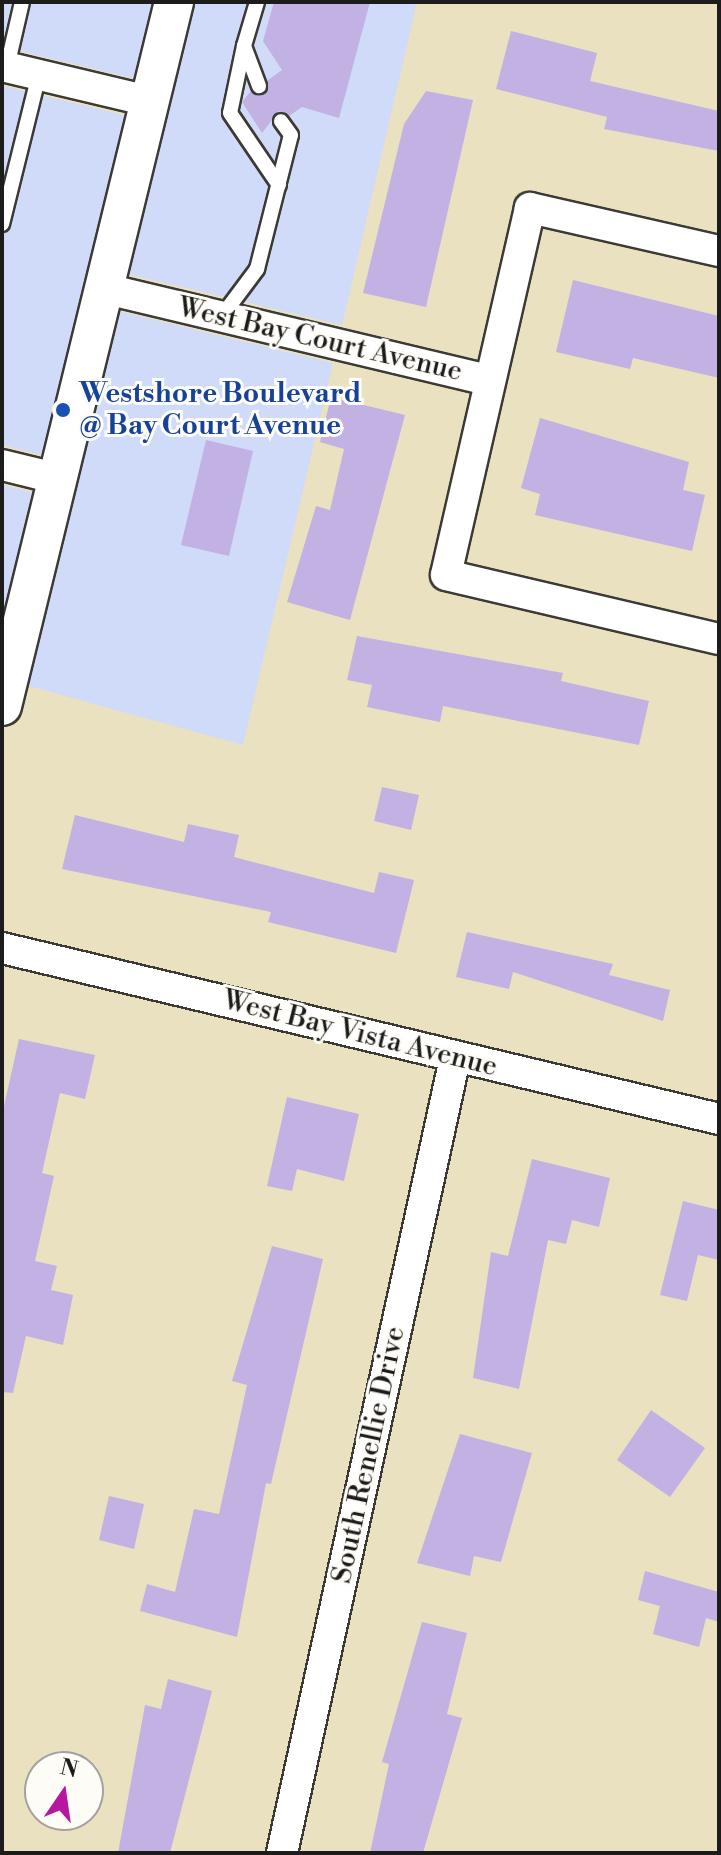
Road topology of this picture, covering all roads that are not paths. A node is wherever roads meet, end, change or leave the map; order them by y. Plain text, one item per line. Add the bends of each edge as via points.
1 (22, 2) edge
2 (174, 2) edge
3 (257, 2) edge
4 (244, 46) junction
5 (4, 67) edge
6 (39, 75) junction
7 (259, 86) dead end
8 (149, 101) junction
9 (281, 121) dead end
10 (279, 185) junction
11 (2, 224) edge
12 (719, 251) edge
13 (106, 289) junction
14 (222, 316) junction
15 (487, 380) junction
16 (2, 465) edge
17 (55, 478) junction
18 (719, 639) edge
19 (2, 706) edge
20 (2, 948) edge
21 (455, 1058) junction
22 (719, 1119) edge
23 (282, 1853) edge

1 - 5 lane
2 - 8 street
3 - 4 lane
4 - 7 lane
4 - 10 lane via 230,113
5 - 6 street
6 - 8 street
6 - 11 lane
8 - 13 street
9 - 10 lane via 291,135
10 - 14 lane via 257,269
12 - 15 street via 530,208
13 - 14 street, West Bay Court Avenue
13 - 17 street
14 - 15 street, West Bay Court Avenue
15 - 18 street, West Bay Court Avenue via 446,575
16 - 17 street
17 - 19 street
20 - 21 street, West Bay Vista Avenue
21 - 22 street, West Bay Vista Avenue
21 - 23 street, South Renellie Drive

